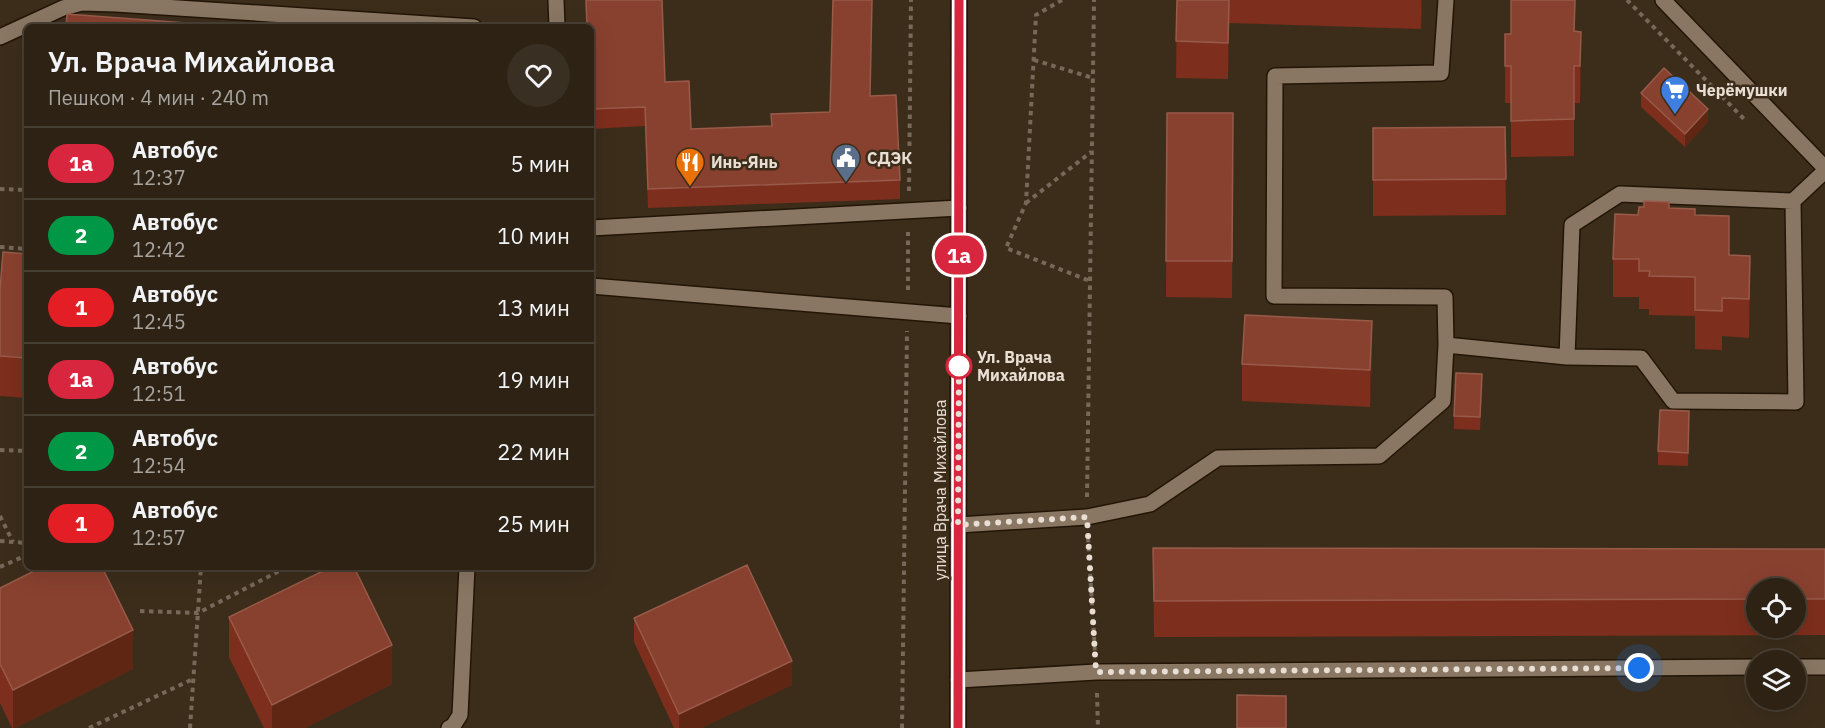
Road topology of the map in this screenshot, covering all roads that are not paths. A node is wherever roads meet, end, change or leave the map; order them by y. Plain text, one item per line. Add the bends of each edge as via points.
1 (556, 0) edge
2 (959, 0) edge
3 (1446, 0) edge
4 (1662, 0) edge
5 (28, 24) edge
6 (427, 24) edge
7 (557, 24) edge
8 (24, 26) edge
9 (0, 37) edge
10 (1825, 169) edge
11 (1793, 201) junction
12 (959, 208) junction
13 (594, 228) edge
14 (594, 286) edge
15 (959, 315) junction
16 (1446, 345) junction
17 (1567, 357) junction
18 (958, 525) junction
19 (467, 570) edge
20 (1746, 667) edge
21 (1806, 667) edge
22 (1825, 667) edge
23 (958, 680) junction
24 (449, 728) edge
25 (958, 728) edge

1 - 7 street
2 - 12 main road, улица Врача Михайлова
3 - 16 street via 1441,73 1275,76 1274,272 1274,296 1445,297
4 - 10 street
5 - 6 street via 82,3
8 - 9 street
10 - 11 street
11 - 17 street via 1620,194 1572,225
11 - 17 street via 1796,402 1673,401 1641,358
12 - 13 street
12 - 15 main road, улица Врача Михайлова
14 - 15 street
15 - 18 main road, улица Врача Михайлова
16 - 17 street
16 - 18 street via 1443,401 1379,456 1218,458 1150,504 1087,517
18 - 23 main road, улица Врача Михайлова
19 - 24 street via 460,716
20 - 23 street via 1096,672
21 - 22 street
23 - 25 main road, улица Врача Михайлова

